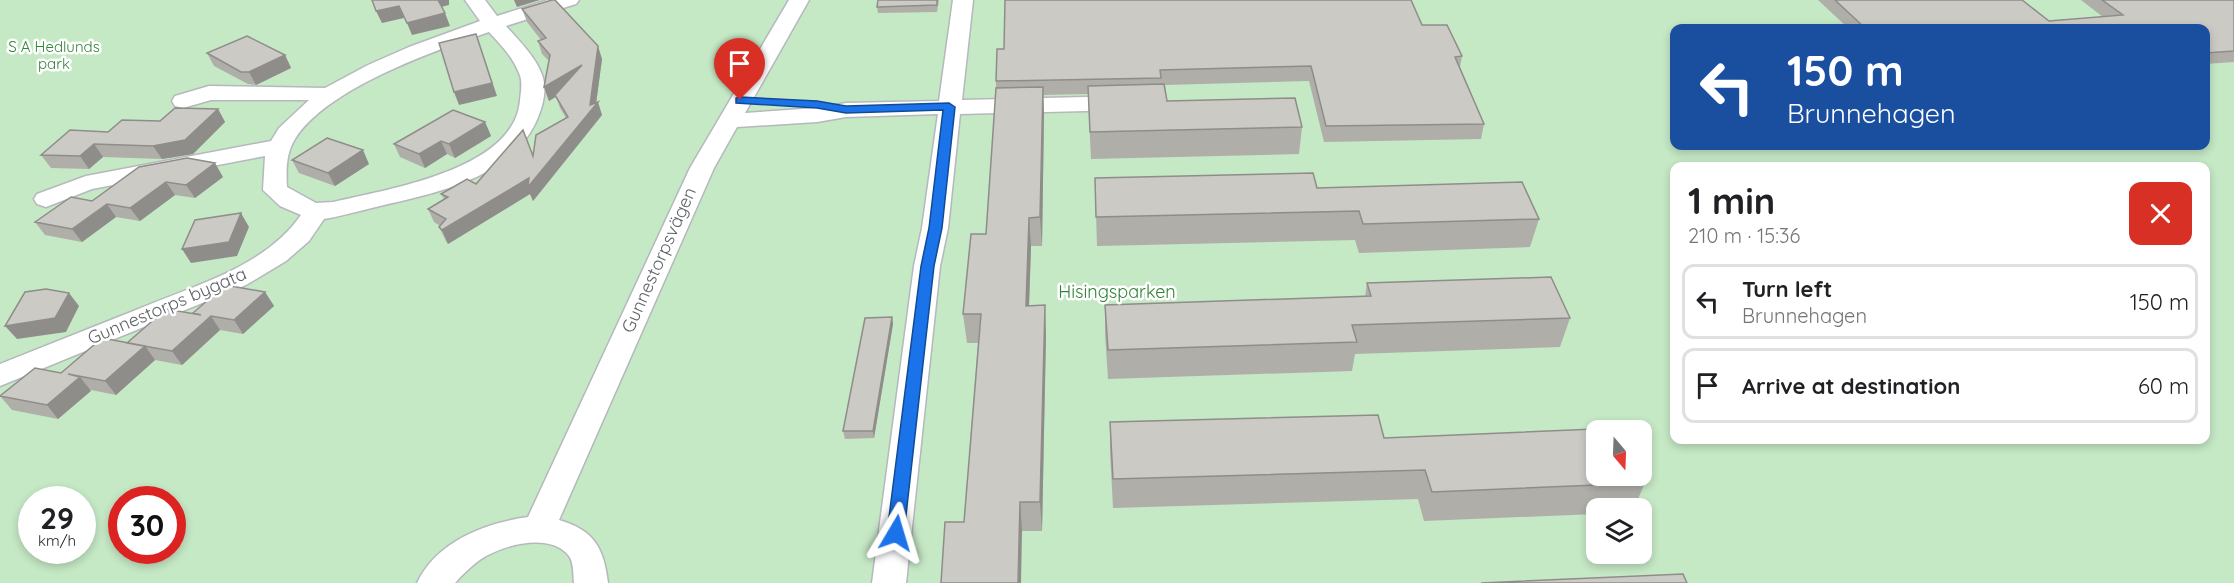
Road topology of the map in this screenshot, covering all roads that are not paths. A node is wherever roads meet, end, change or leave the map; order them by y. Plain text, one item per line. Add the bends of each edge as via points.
1 (475, 0) edge
2 (568, 0) edge
3 (799, 0) edge
4 (963, 0) edge
5 (491, 24) junction
6 (327, 95) junction
7 (183, 101) dead end
8 (1144, 103) edge
9 (949, 107) junction
10 (734, 111) junction
11 (280, 146) junction
12 (46, 199) dead end
13 (316, 212) junction
14 (0, 376) edge
15 (539, 529) junction
16 (434, 583) edge
17 (591, 583) edge
18 (889, 583) edge

1 - 5 street
2 - 5 street
3 - 10 street, Gunnestorpsvägen
4 - 9 street
5 - 6 street via 399,60
5 - 13 street via 528,68 532,79 529,117 519,134 471,171 410,192
6 - 7 street via 212,93
6 - 11 street via 302,114
8 - 9 street
9 - 10 street via 846,110 817,115
9 - 18 street
10 - 15 street, Gunnestorpsvägen via 702,168
11 - 12 street via 86,183
11 - 13 street via 274,170 275,190 289,201
13 - 14 street, Gunnestorps bygata via 300,235 277,255 237,279
15 - 16 street via 511,532 476,546 460,556
15 - 17 street via 572,538 582,547 590,564

